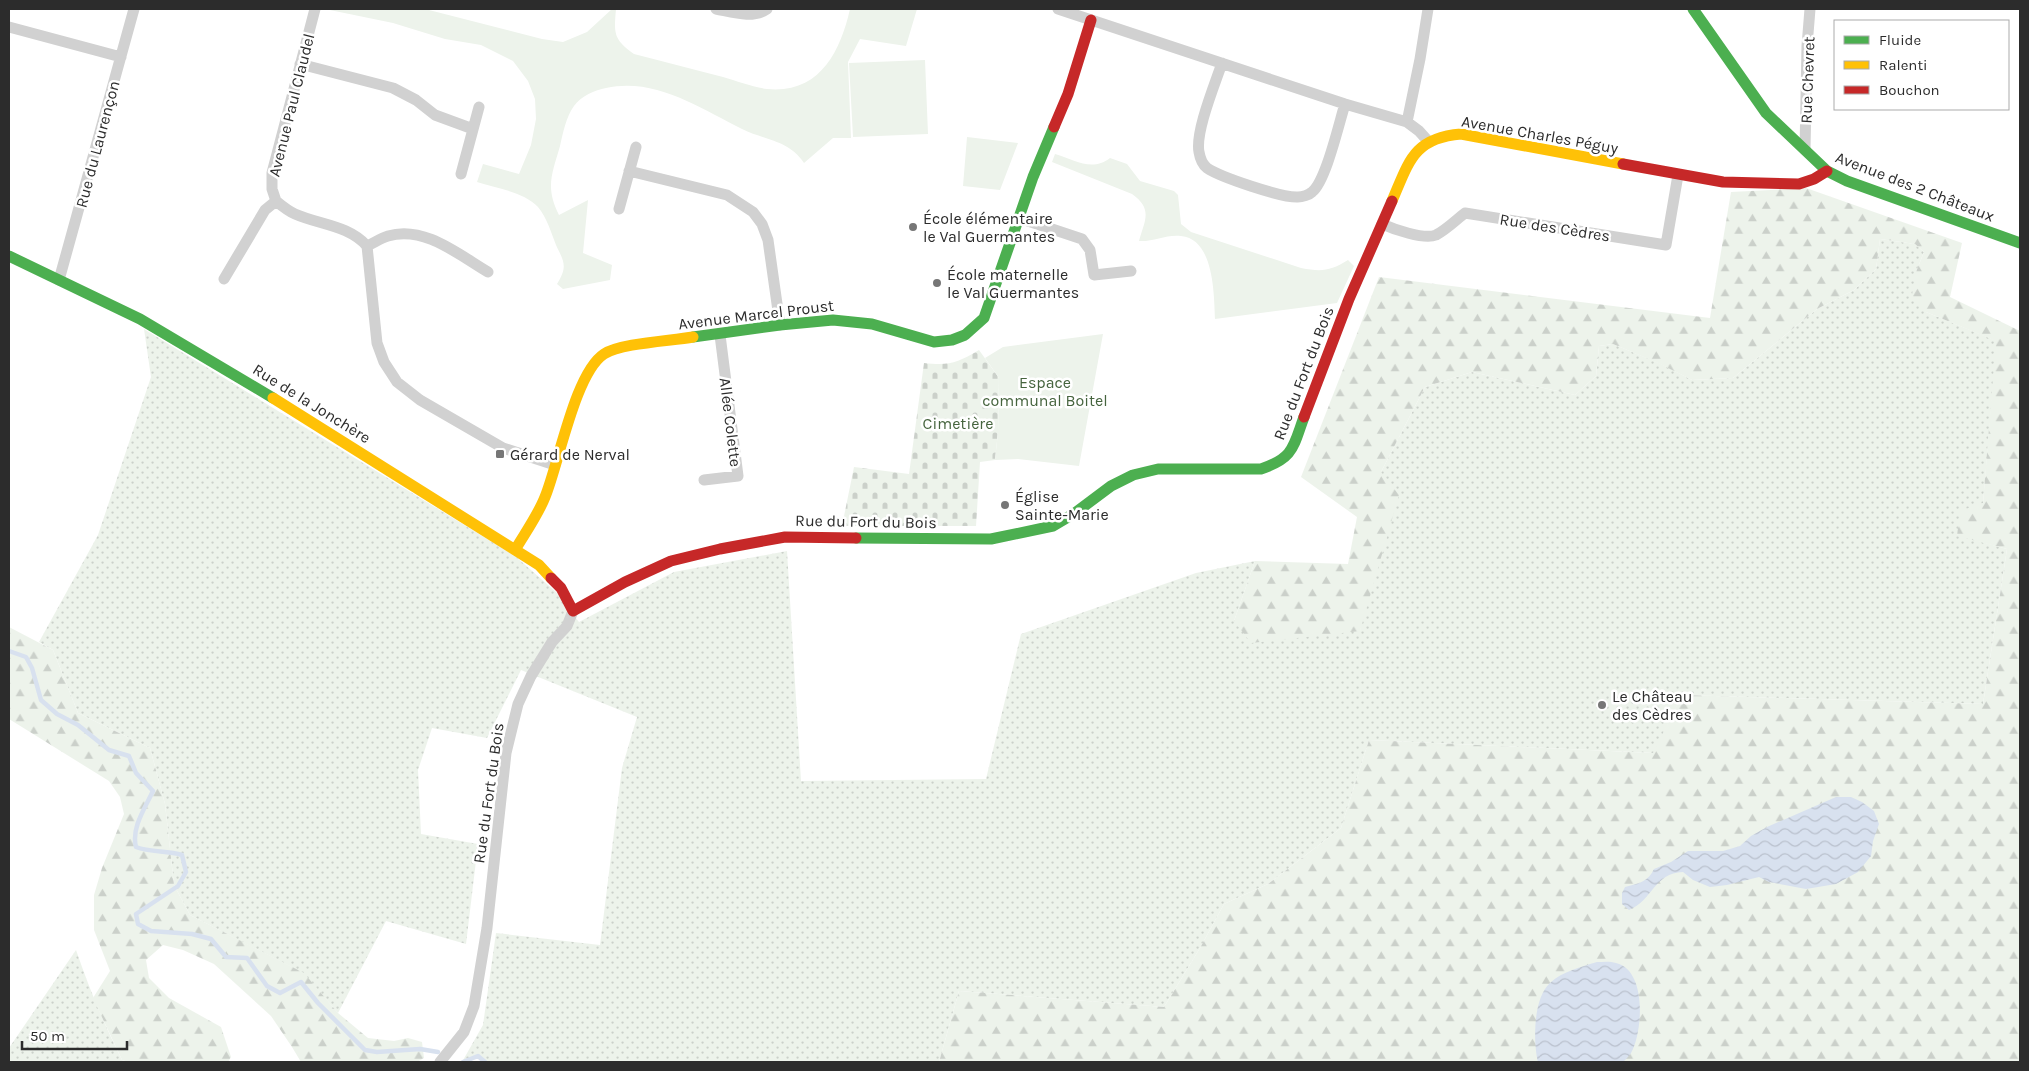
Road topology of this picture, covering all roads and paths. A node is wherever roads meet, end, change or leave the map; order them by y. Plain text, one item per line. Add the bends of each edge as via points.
1 (134, 9) edge
2 (315, 9) edge
3 (716, 9) edge
4 (767, 9) edge
5 (1058, 9) edge
6 (1428, 9) edge
7 (1693, 9) edge
8 (1810, 9) edge
9 (1092, 20) junction
10 (9, 27) edge
11 (121, 57) junction
12 (300, 64) junction
13 (1222, 64) junction
14 (1345, 104) junction
15 (478, 107) dead end
16 (1407, 122) junction
17 (473, 129) junction
18 (1428, 141) junction
19 (636, 147) dead end
20 (1804, 150) junction
21 (629, 171) junction
22 (1827, 172) junction
23 (461, 174) dead end
24 (1678, 175) junction
25 (276, 201) junction
26 (620, 209) dead end
27 (1019, 218) junction
28 (1382, 224) junction
29 (2020, 243) edge
30 (367, 246) junction
31 (9, 256) edge
32 (1131, 271) dead end
33 (488, 272) dead end
34 (224, 279) dead end
35 (59, 280) junction
36 (780, 325) junction
37 (720, 335) junction
38 (556, 465) junction
39 (704, 480) dead end
40 (515, 550) junction
41 (573, 611) junction
42 (440, 1062) edge

1 - 11 street, Rue du Laurençon
2 - 12 street, Avenue Paul Claudel
3 - 4 street via 748,15
5 - 9 street
6 - 16 street
7 - 20 street, Avenue des 2 Châteaux via 1766,112
8 - 20 street, Rue Chevret
9 - 13 street
9 - 27 street, Avenue Marcel Proust via 1068,94
10 - 11 street
11 - 35 street, Rue du Laurençon
12 - 17 street via 393,88 435,115
12 - 25 street, Avenue Paul Claudel via 272,173
13 - 14 street
13 - 14 street via 1200,130 1200,159 1215,173 1280,195 1299,198 1311,194 1320,183
14 - 16 street
15 - 17 street
16 - 18 street
17 - 23 street
18 - 24 street, Avenue Charles Péguy via 1461,134
18 - 28 street, Rue du Fort du Bois via 1416,152
19 - 21 street
20 - 22 street, Avenue des 2 Châteaux
21 - 26 street
21 - 36 street via 727,195 753,212 768,240
22 - 24 street, Avenue Charles Péguy via 1799,184 1723,182
22 - 29 street, Avenue des 2 Châteaux
24 - 28 street, Rue des Cèdres via 1666,245 1464,213 1431,236
25 - 30 street via 295,214 358,236
25 - 34 street via 265,210
27 - 32 street via 1082,239 1090,250 1094,275
27 - 36 street, Avenue Marcel Proust via 984,318 965,335 934,342 846,320
28 - 41 street, Rue du Fort du Bois via 1338,324 1292,451 1276,464 1261,469 1158,469 1133,475 1111,486 1053,526 992,539 785,536 720,549 671,561 624,582
30 - 33 street via 389,236 430,238
30 - 38 street via 377,343 397,382 420,400 503,448
31 - 35 street, Rue de la Jonchère
35 - 40 street, Rue de la Jonchère via 140,319 205,357
36 - 37 street, Avenue Marcel Proust
37 - 38 street, Avenue Marcel Proust via 626,347 604,354 590,367 580,388
37 - 39 street, Allée Colette via 738,476
38 - 40 street, Avenue Marcel Proust via 545,498
40 - 41 street, Rue de la Jonchère via 539,565 561,588
41 - 42 street, Rue du Fort du Bois via 567,626 552,642 531,676 518,704 507,747 487,928 474,1006 464,1032

